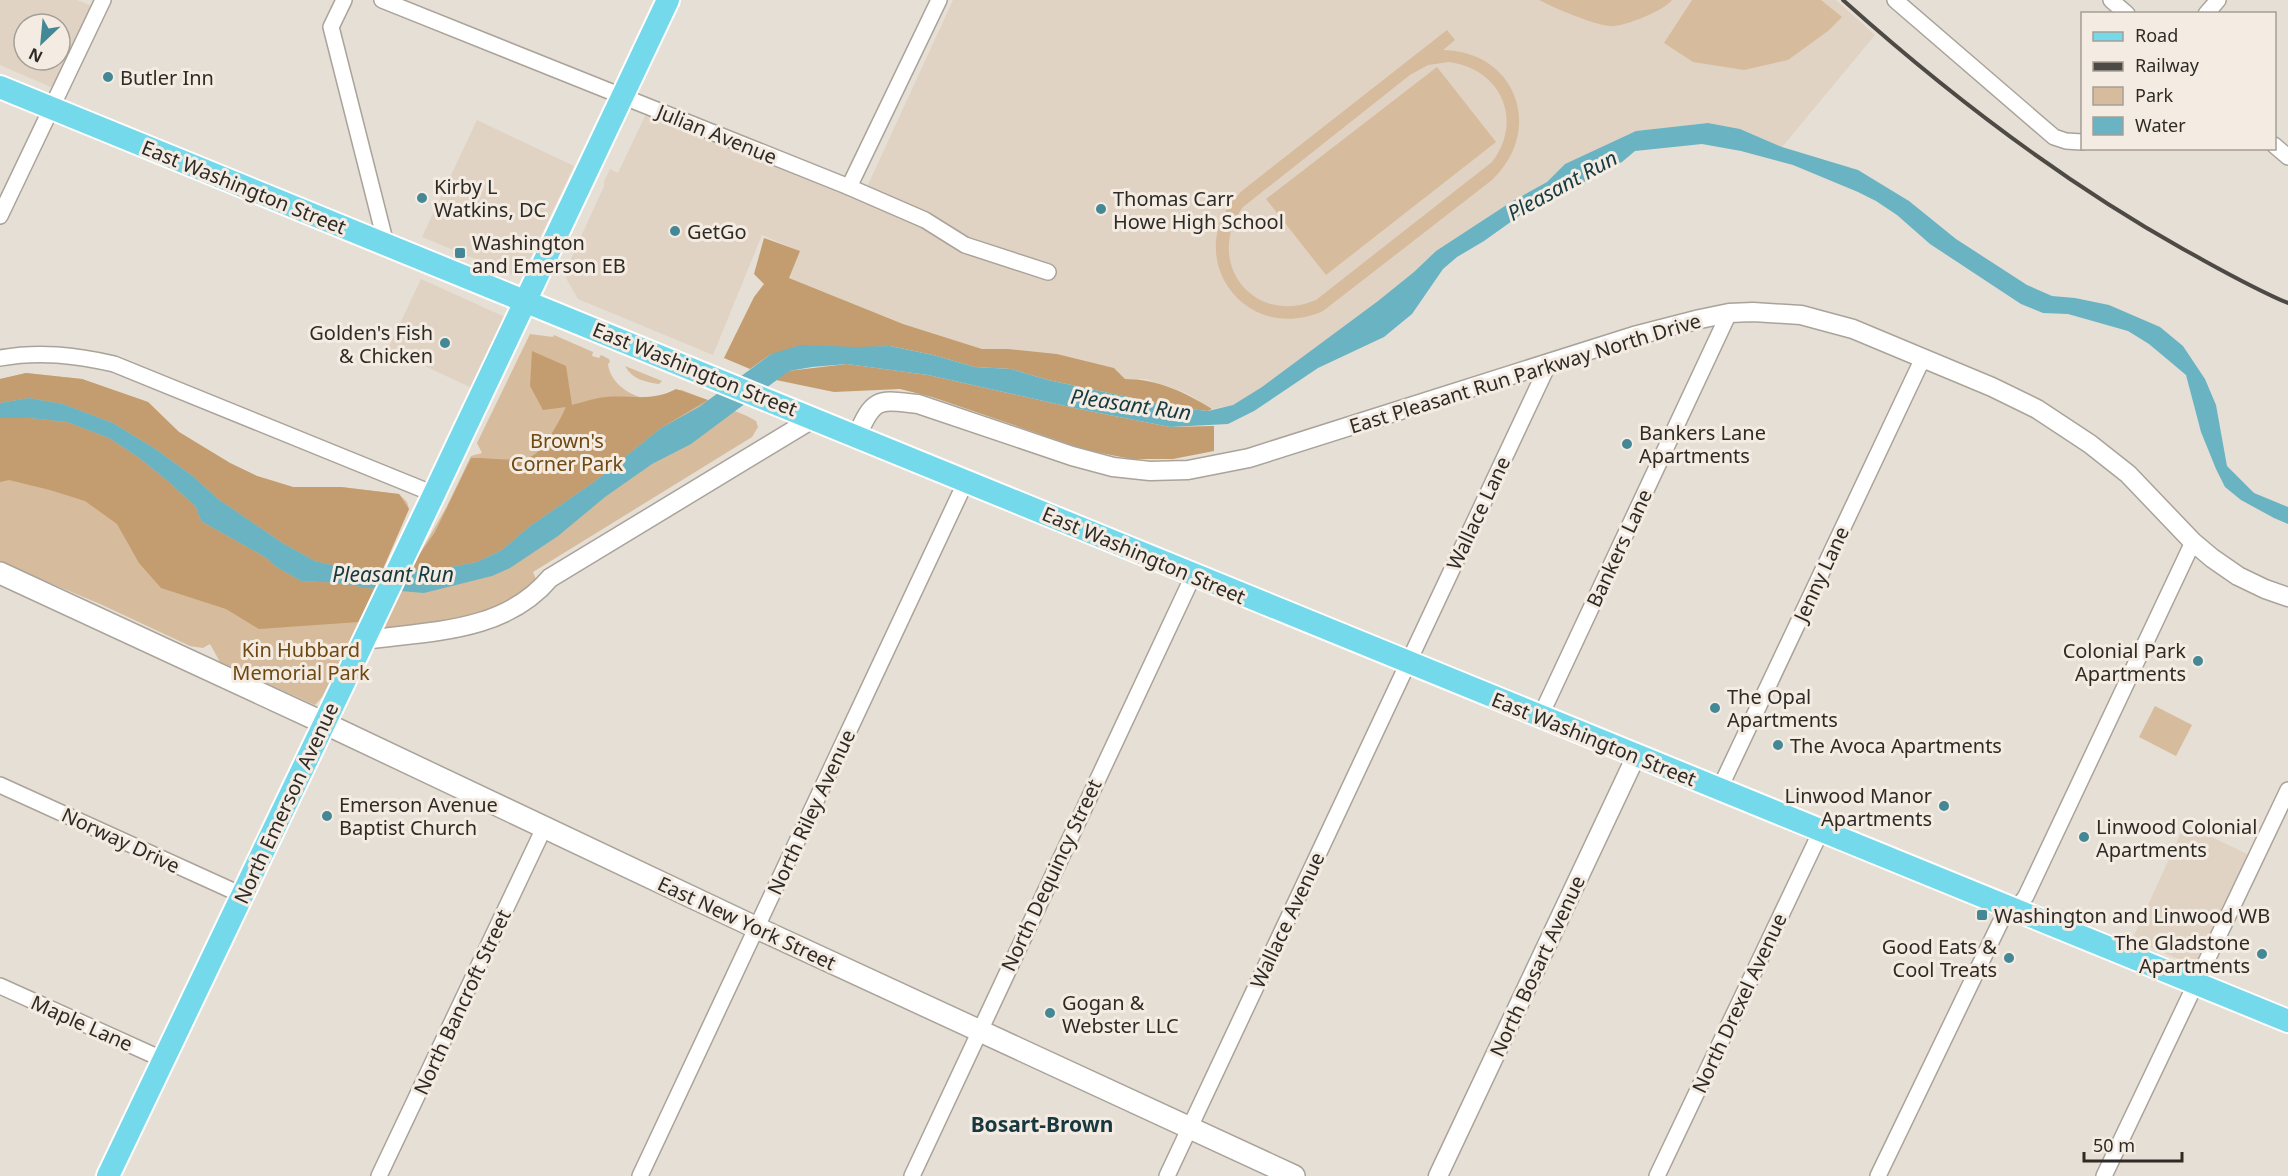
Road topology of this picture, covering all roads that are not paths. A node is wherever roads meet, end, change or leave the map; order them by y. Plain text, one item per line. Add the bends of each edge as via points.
1 (103, 0) edge
2 (344, 0) edge
3 (382, 0) edge
4 (668, 0) edge
5 (939, 0) edge
6 (1895, 0) edge
7 (2111, 0) edge
8 (2218, 0) edge
9 (2125, 12) edge
10 (2208, 12) edge
11 (0, 87) edge
12 (622, 96) junction
13 (52, 108) junction
14 (2081, 142) edge
15 (2276, 147) edge
16 (2288, 157) edge
17 (849, 187) junction
18 (0, 216) edge
19 (386, 244) junction
20 (1048, 272) dead end
21 (525, 300) junction
22 (1729, 313) junction
23 (0, 358) edge
24 (1923, 358) junction
25 (1549, 363) junction
26 (814, 418) junction
27 (856, 436) junction
28 (966, 481) junction
29 (434, 494) junction
30 (2193, 542) junction
31 (0, 573) edge
32 (1193, 576) junction
33 (2288, 597) edge
34 (364, 640) junction
35 (1408, 663) junction
36 (1540, 717) junction
37 (324, 723) junction
38 (1636, 756) junction
39 (0, 785) edge
40 (1719, 790) junction
41 (2288, 790) edge
42 (544, 828) junction
43 (1821, 831) junction
44 (242, 896) junction
45 (2014, 910) junction
46 (757, 928) junction
47 (2195, 984) junction
48 (0, 986) edge
49 (2288, 1022) edge
50 (979, 1031) junction
51 (164, 1060) junction
52 (1189, 1129) junction
53 (108, 1176) edge
54 (379, 1176) edge
55 (640, 1176) edge
56 (912, 1176) edge
57 (1167, 1176) edge
58 (1294, 1176) edge
59 (1438, 1176) edge
60 (1657, 1176) edge
61 (1878, 1176) edge
62 (2104, 1176) edge

1 - 13 street
2 - 19 street via 331,27
3 - 12 street, Julian Avenue
4 - 12 main road, North Emerson Avenue
5 - 17 street
6 - 14 street via 2054,137
7 - 9 street
8 - 10 street
11 - 13 main road, East Washington Street
12 - 17 street, Julian Avenue
12 - 21 main road, North Emerson Avenue
13 - 18 street
13 - 19 main road, East Washington Street
15 - 16 street
17 - 20 street, Julian Avenue via 925,220 965,245
19 - 21 main road, East Washington Street
21 - 26 main road, East Washington Street
21 - 29 main road, North Emerson Avenue
22 - 24 street, East Pleasant Run Parkway North Drive via 1789,314 1818,319
22 - 25 street, East Pleasant Run Parkway North Drive via 1634,336
22 - 36 street, Bankers Lane
23 - 29 street via 53,354 114,364
24 - 30 street, East Pleasant Run Parkway North Drive via 2014,396 2071,429 2128,474
24 - 40 street, Jenny Lane
25 - 27 street, East Pleasant Run Parkway North Drive via 1249,458 1188,470 1138,470 1089,461 918,404 881,401 865,417
25 - 35 street, Wallace Lane
26 - 27 main road, East Washington Street
26 - 34 street via 550,578 536,595 504,613 443,631
27 - 28 main road, East Washington Street
28 - 32 main road, East Washington Street
28 - 46 street, North Riley Avenue
29 - 34 main road, North Emerson Avenue
30 - 33 street, East Pleasant Run Parkway North Drive via 2238,576
30 - 45 street via 2026,896
31 - 37 main road, East New York Street
32 - 35 main road, East Washington Street
32 - 50 street, North Dequincy Street
34 - 37 main road, North Emerson Avenue
35 - 36 main road, East Washington Street
35 - 52 street, Wallace Avenue
36 - 38 main road, East Washington Street
37 - 42 main road, East New York Street
37 - 44 main road, North Emerson Avenue
38 - 40 main road, East Washington Street
38 - 59 street, North Bosart Avenue
39 - 44 street, Norway Drive
40 - 43 main road, East Washington Street
41 - 47 street
42 - 46 main road, East New York Street
42 - 54 street, North Bancroft Street
43 - 45 main road, East Washington Street
43 - 60 street, North Drexel Avenue
44 - 51 main road, North Emerson Avenue
45 - 47 main road, East Washington Street
45 - 61 street via 2000,923
46 - 50 main road, East New York Street
46 - 55 street, North Riley Avenue
47 - 49 main road, East Washington Street
47 - 62 street
48 - 51 street, Maple Lane
50 - 52 main road, East New York Street
50 - 56 street, North Dequincy Street
51 - 53 main road, North Emerson Avenue
52 - 57 street, Wallace Avenue
52 - 58 main road, East New York Street

